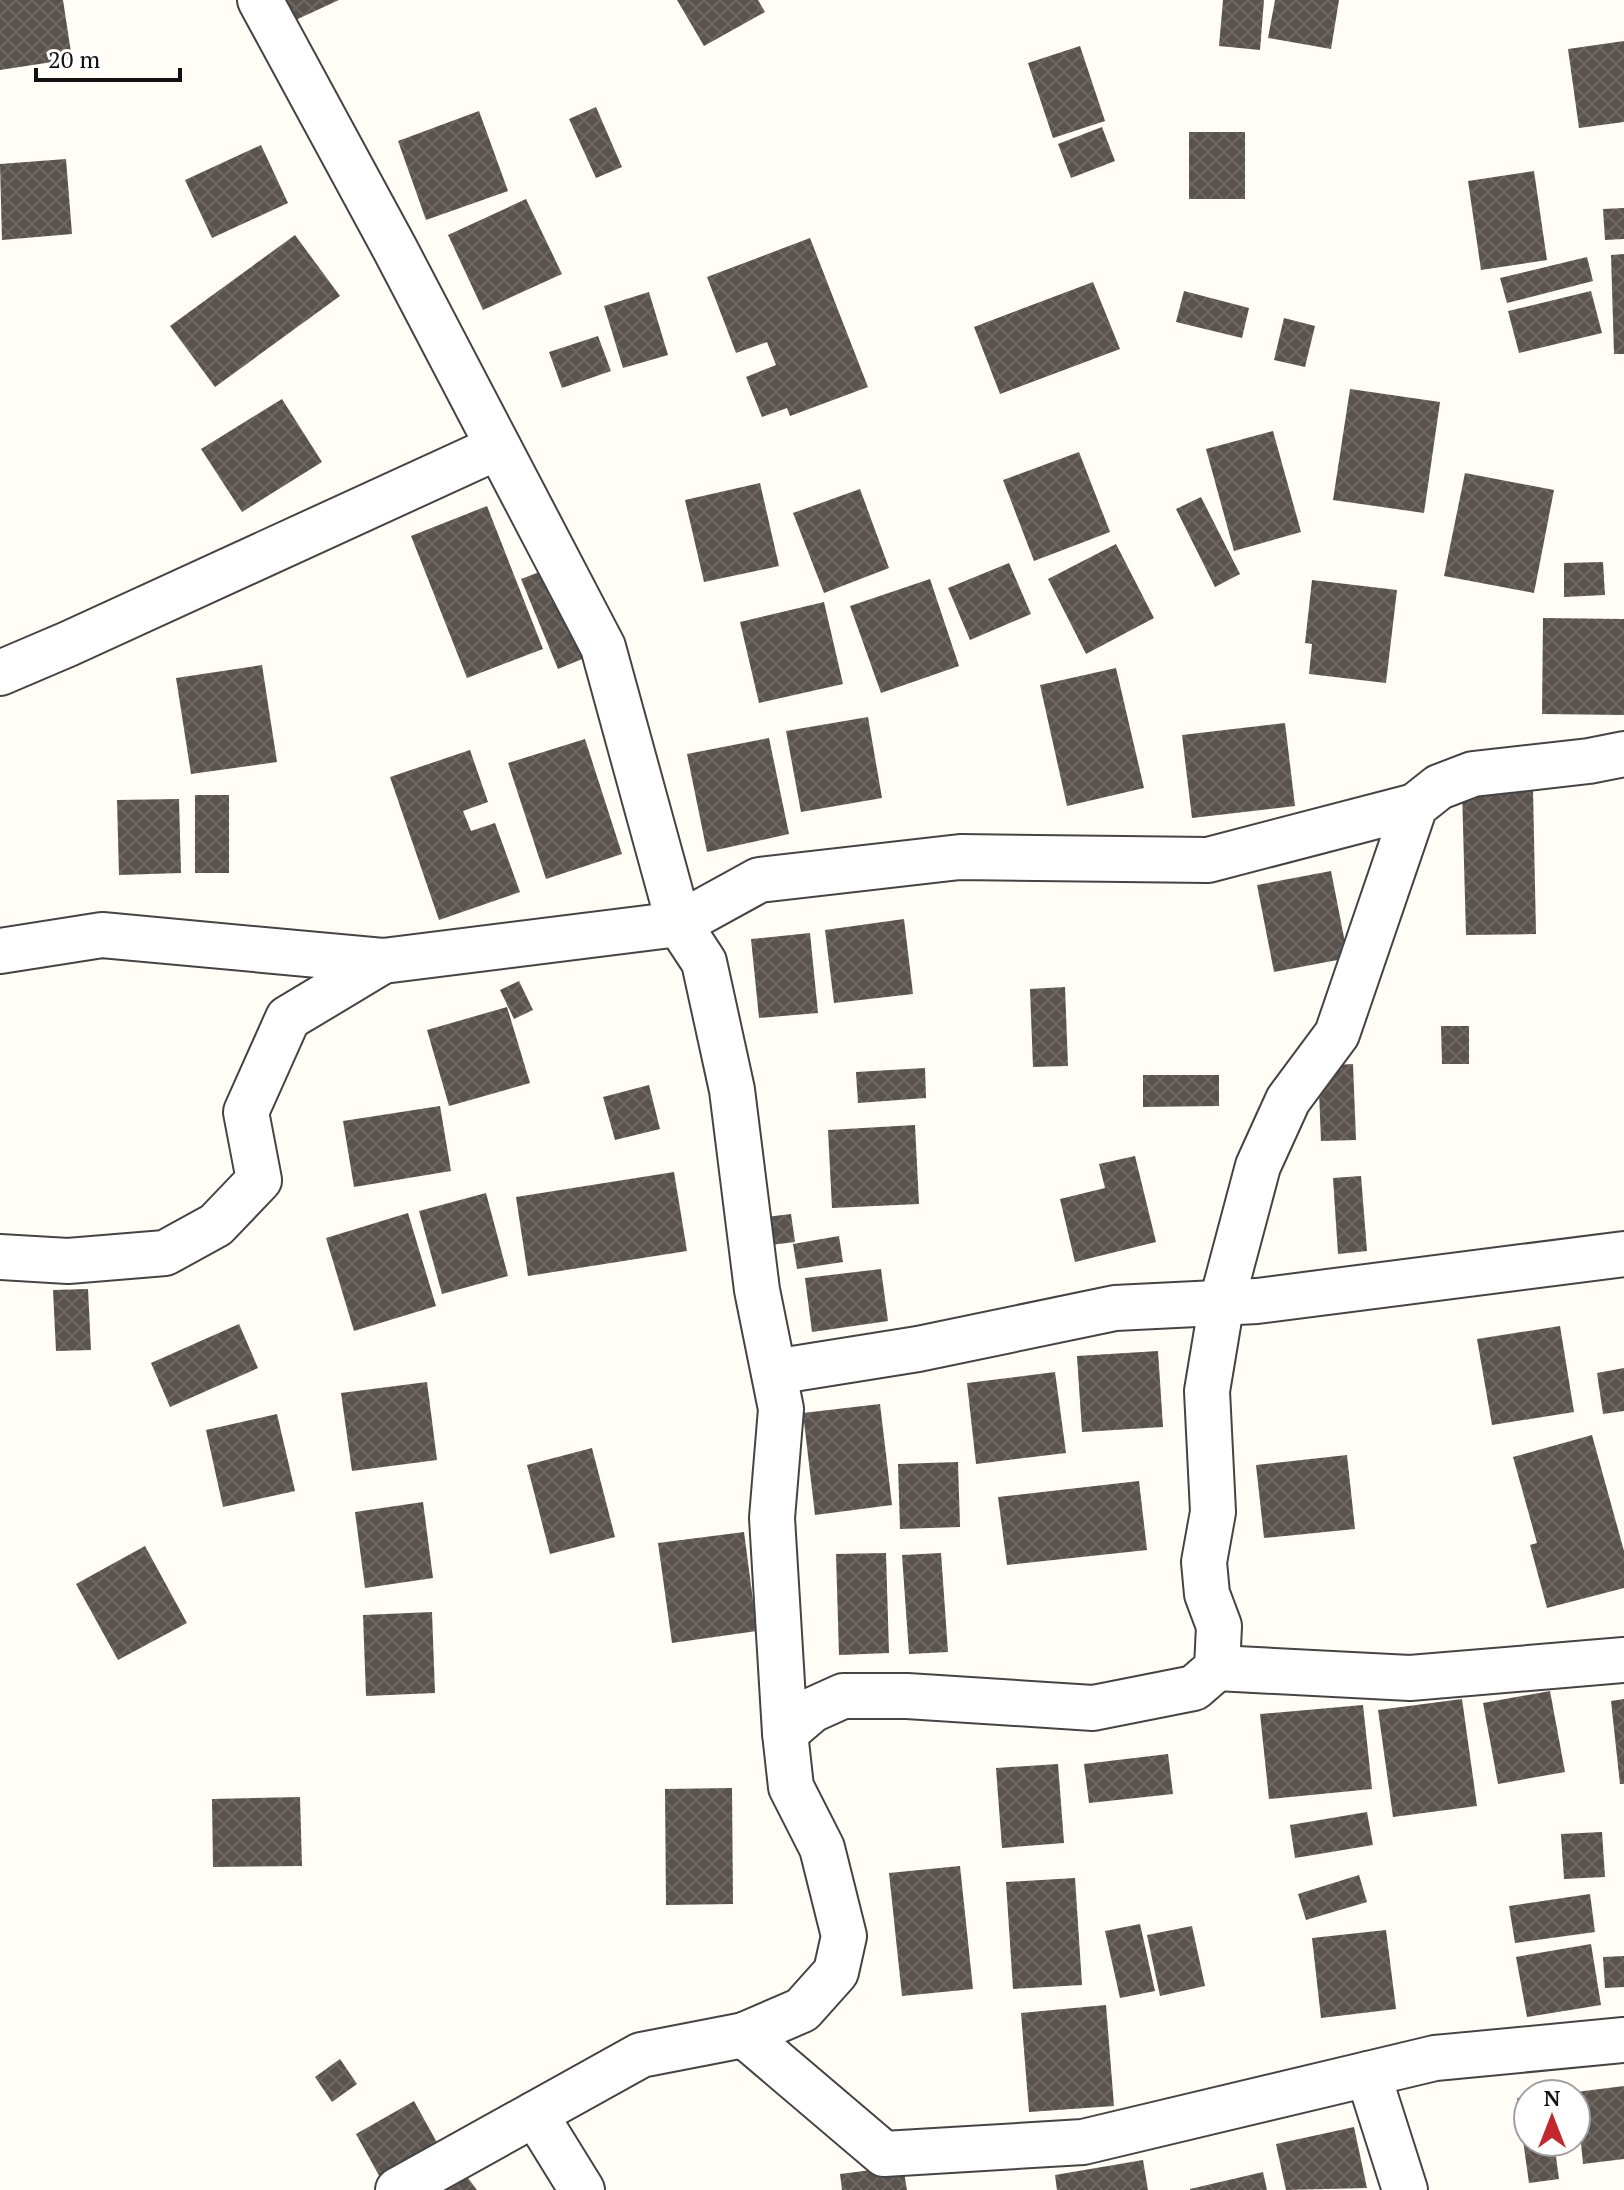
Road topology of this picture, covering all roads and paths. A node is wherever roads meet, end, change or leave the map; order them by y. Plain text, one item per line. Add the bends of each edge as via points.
1 (260, 0) edge
2 (498, 447) junction
3 (0, 673) edge
4 (1624, 754) edge
5 (1415, 806) junction
6 (679, 924) junction
7 (0, 951) edge
8 (383, 961) junction
9 (1624, 1254) edge
10 (0, 1257) edge
11 (1222, 1301) junction
12 (774, 1372) junction
13 (1624, 1660) edge
14 (1217, 1668) junction
15 (785, 1733) junction
16 (744, 2035) junction
17 (1624, 2040) edge
18 (1368, 2074) junction
19 (535, 2114) junction
20 (398, 2190) edge
21 (582, 2190) edge
22 (1405, 2190) edge

1 - 2 street
2 - 3 street
2 - 6 street via 603,647
4 - 5 street via 1473,774 1439,787
5 - 6 street via 1208,860 960,857 759,880
5 - 11 street via 1337,1034 1288,1100 1258,1166
6 - 8 street
6 - 12 street via 704,962 732,1090 757,1290
7 - 8 street via 102,935
8 - 10 street via 288,1018 246,1112 259,1180 216,1225 165,1253 68,1261
9 - 11 street via 1257,1301
11 - 12 street via 1115,1308
11 - 14 street via 1207,1391 1213,1512 1204,1562 1207,1594 1219,1626
12 - 15 street via 781,1409 772,1518
13 - 14 street via 1410,1678
14 - 15 street via 1194,1688 1093,1708 843,1696 812,1710
15 - 16 street via 791,1787 822,1848 844,1936 836,1972 802,2010
16 - 18 street via 884,2154 1083,2142
16 - 19 street via 641,2055
17 - 18 street via 1435,2058
18 - 22 street
19 - 20 street
19 - 21 street

